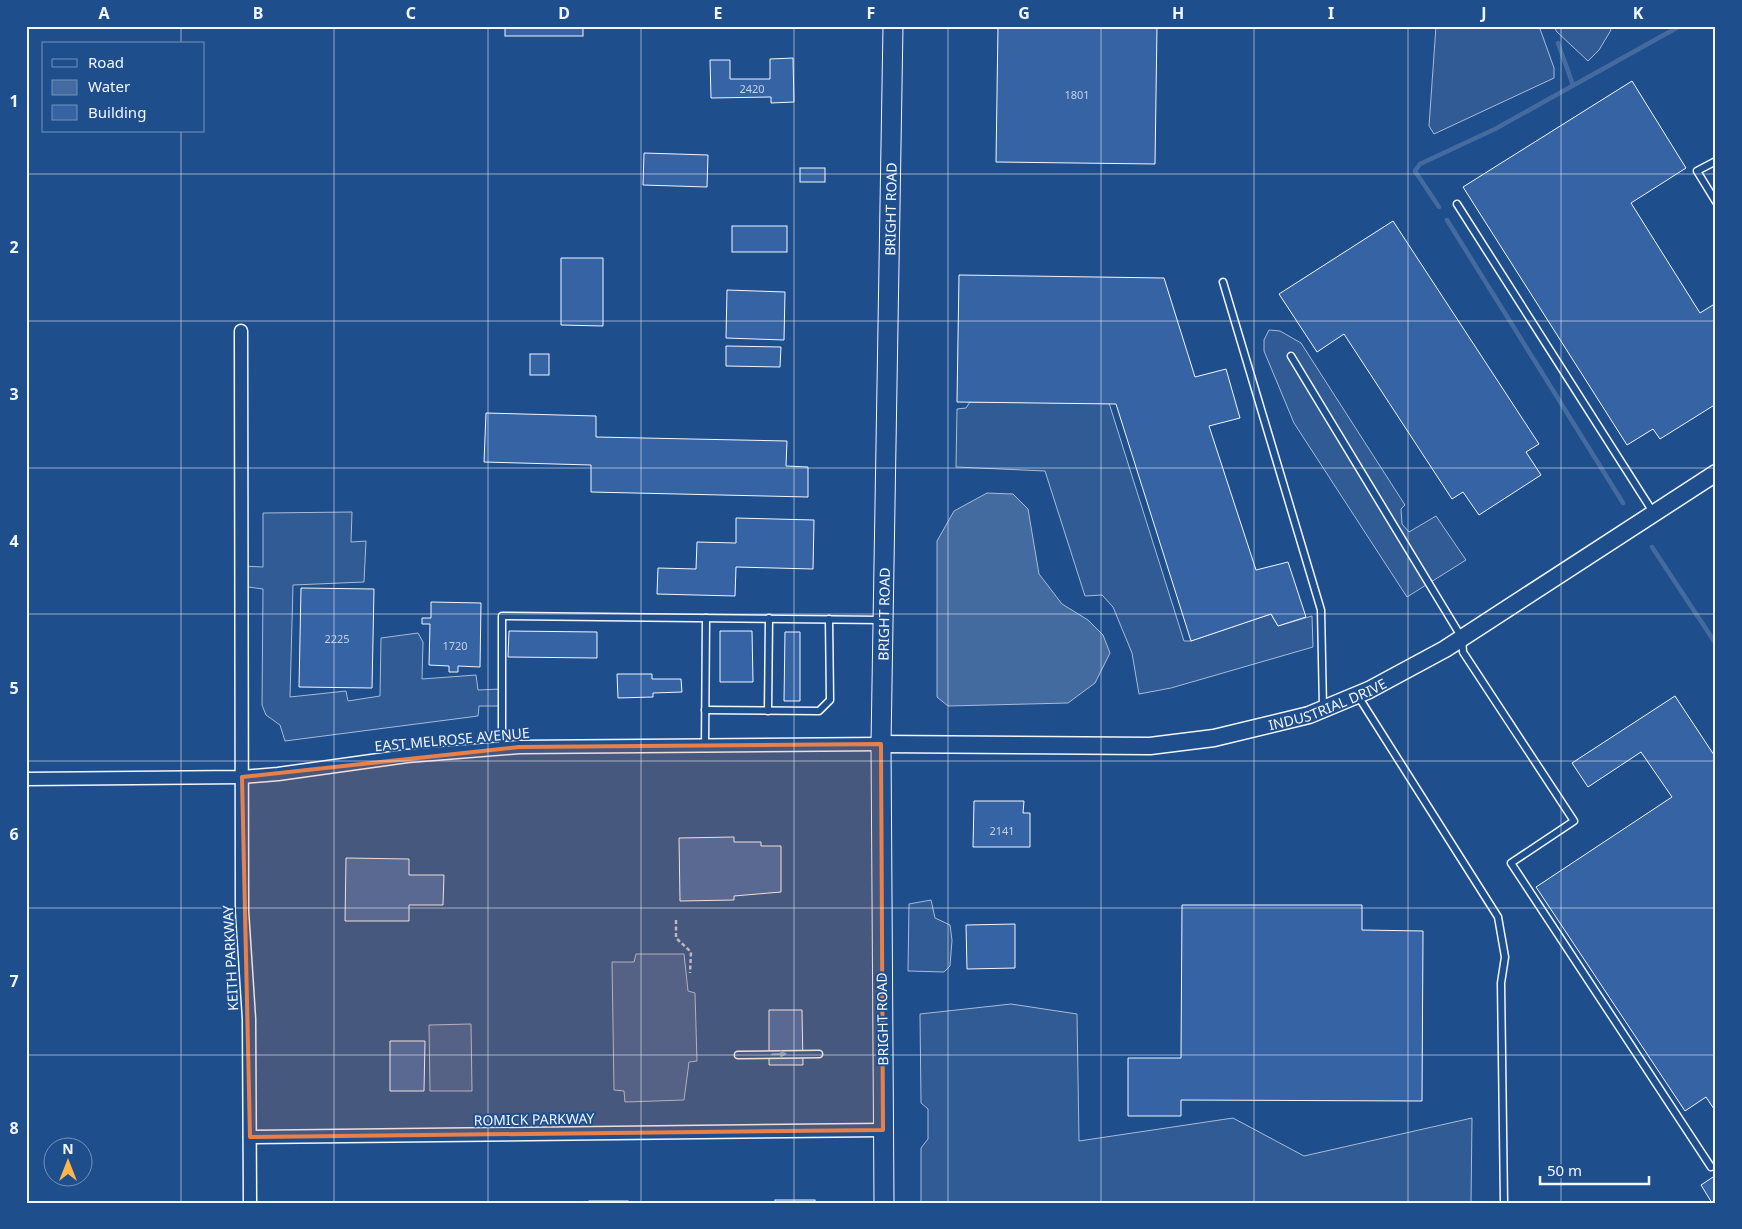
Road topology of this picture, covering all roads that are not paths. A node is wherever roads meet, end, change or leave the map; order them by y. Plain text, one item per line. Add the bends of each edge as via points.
1 (893, 26) edge
2 (1716, 161) edge
3 (1716, 202) edge
4 (1457, 204) dead end
5 (1223, 282) dead end
6 (241, 331) dead end
7 (1291, 356) dead end
8 (1716, 473) edge
9 (1654, 513) junction
10 (706, 618) junction
11 (769, 618) junction
12 (829, 619) junction
13 (883, 620) junction
14 (1462, 638) junction
15 (1358, 695) junction
16 (1323, 709) junction
17 (705, 710) junction
18 (768, 711) junction
19 (881, 744) junction
20 (705, 746) junction
21 (502, 748) junction
22 (242, 777) junction
23 (26, 779) edge
24 (819, 1054) dead end
25 (738, 1055) dead end
26 (884, 1130) junction
27 (250, 1137) junction
28 (1711, 1167) dead end
29 (250, 1203) edge
30 (884, 1203) edge
31 (1504, 1203) edge

1 - 13 main road, BRIGHT ROAD
2 - 3 lane via 1697,171
4 - 9 lane
5 - 16 lane via 1321,610
6 - 22 street, KEITH PARKWAY
7 - 14 lane
8 - 9 street, INDUSTRIAL DRIVE
9 - 14 street, INDUSTRIAL DRIVE
10 - 11 lane
10 - 17 lane
10 - 21 lane via 502,616
11 - 12 lane
11 - 18 lane
12 - 13 lane
12 - 18 lane via 830,700 819,711
13 - 19 main road, BRIGHT ROAD
14 - 15 street, INDUSTRIAL DRIVE via 1407,671
14 - 28 lane via 1463,652 1574,821 1511,863
15 - 16 street, INDUSTRIAL DRIVE
15 - 31 lane via 1498,917 1505,957 1501,983
16 - 19 street, INDUSTRIAL DRIVE via 1246,732 1150,746
17 - 18 lane
17 - 20 lane
19 - 20 street, EAST MELROSE AVENUE
19 - 26 main road, BRIGHT ROAD
20 - 21 street, EAST MELROSE AVENUE
21 - 22 street, EAST MELROSE AVENUE via 407,756
22 - 23 street, EAST MELROSE AVENUE
22 - 27 street, KEITH PARKWAY via 242,911 249,1019
25 -> 24 lane
26 - 27 street, ROMICK PARKWAY
26 - 30 main road, BRIGHT ROAD
27 - 29 street

